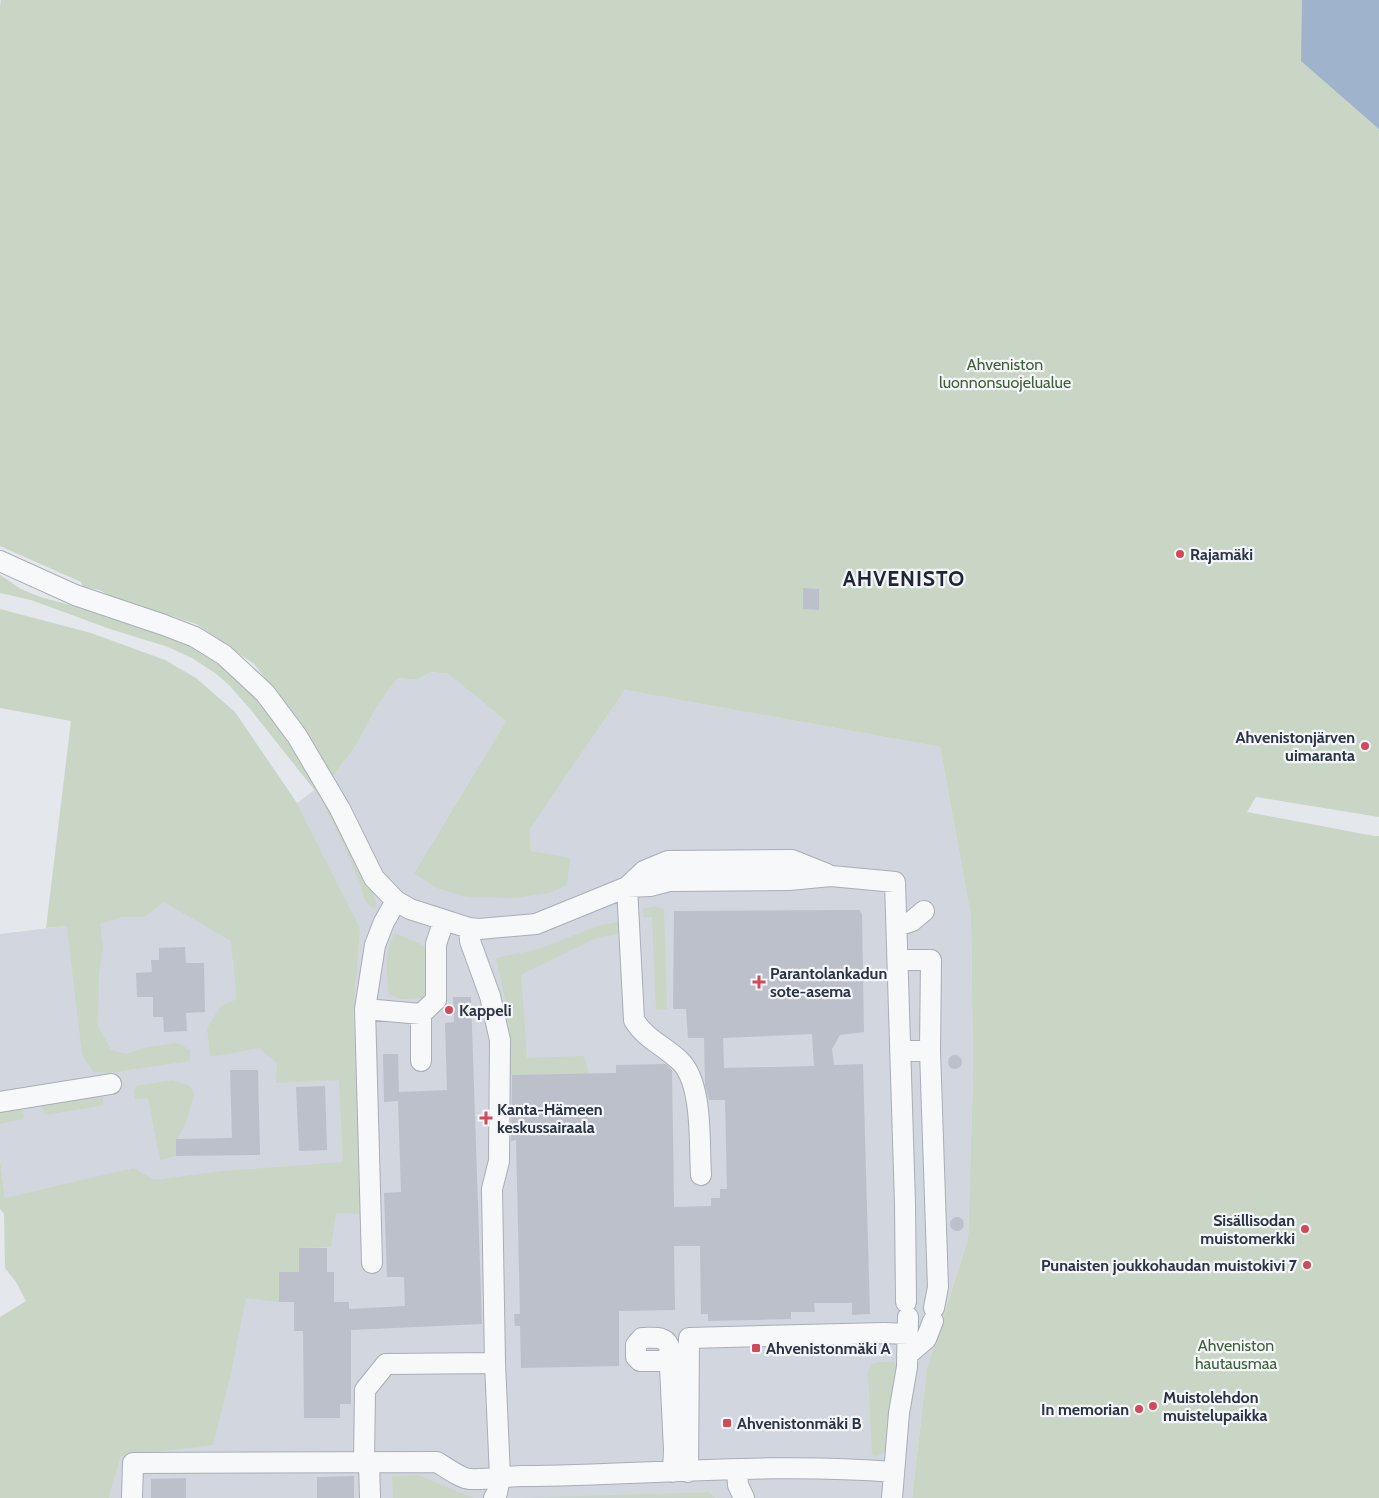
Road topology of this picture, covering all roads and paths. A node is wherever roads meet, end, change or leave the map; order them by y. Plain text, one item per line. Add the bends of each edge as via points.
1 (0, 561) edge
2 (627, 887) junction
3 (396, 900) junction
4 (924, 911) dead end
5 (444, 920) junction
6 (897, 926) junction
7 (469, 928) junction
8 (898, 960) junction
9 (365, 1009) junction
10 (421, 1014) junction
11 (900, 1051) junction
12 (930, 1051) junction
13 (421, 1061) dead end
14 (111, 1084) dead end
15 (0, 1102) edge
16 (701, 1175) dead end
17 (372, 1263) dead end
18 (907, 1318) junction
19 (907, 1355) junction
20 (670, 1361) dead end
21 (494, 1363) junction
22 (366, 1462) junction
23 (737, 1470) junction
24 (681, 1472) junction
25 (894, 1472) junction
26 (500, 1477) junction
27 (132, 1498) edge
28 (370, 1498) edge
29 (494, 1498) edge
30 (744, 1498) edge
31 (892, 1498) edge

1 - 3 street via 75,595 195,637 224,656 265,693 297,736 340,809 374,878
2 - 6 street via 644,871 668,861 792,860 831,876 895,882
2 - 7 street via 536,924
2 - 16 street via 634,1020 689,1074 697,1095
3 - 5 street via 410,909
3 - 9 street via 375,945
4 - 6 street via 912,921
5 - 7 street
5 - 10 street via 436,944 436,1000
6 - 8 street
7 - 21 street via 500,1040 499,1161 492,1189
8 - 11 street
8 - 12 street via 931,960
9 - 10 street
9 - 17 street
10 - 13 street
11 - 12 street
11 - 18 street
12 - 19 street via 938,1287 926,1339
14 - 15 street
18 - 19 street
18 - 24 street via 870,1334 690,1338 689,1435
19 - 25 street
20 - 24 street via 674,1450
21 - 22 street via 386,1364 365,1390
21 - 26 street
22 - 26 street via 437,1462 468,1480
22 - 27 street via 133,1462
22 - 28 street
23 - 24 street
23 - 25 street
23 - 30 street via 738,1485
24 - 26 street
25 - 31 street
26 - 29 street

